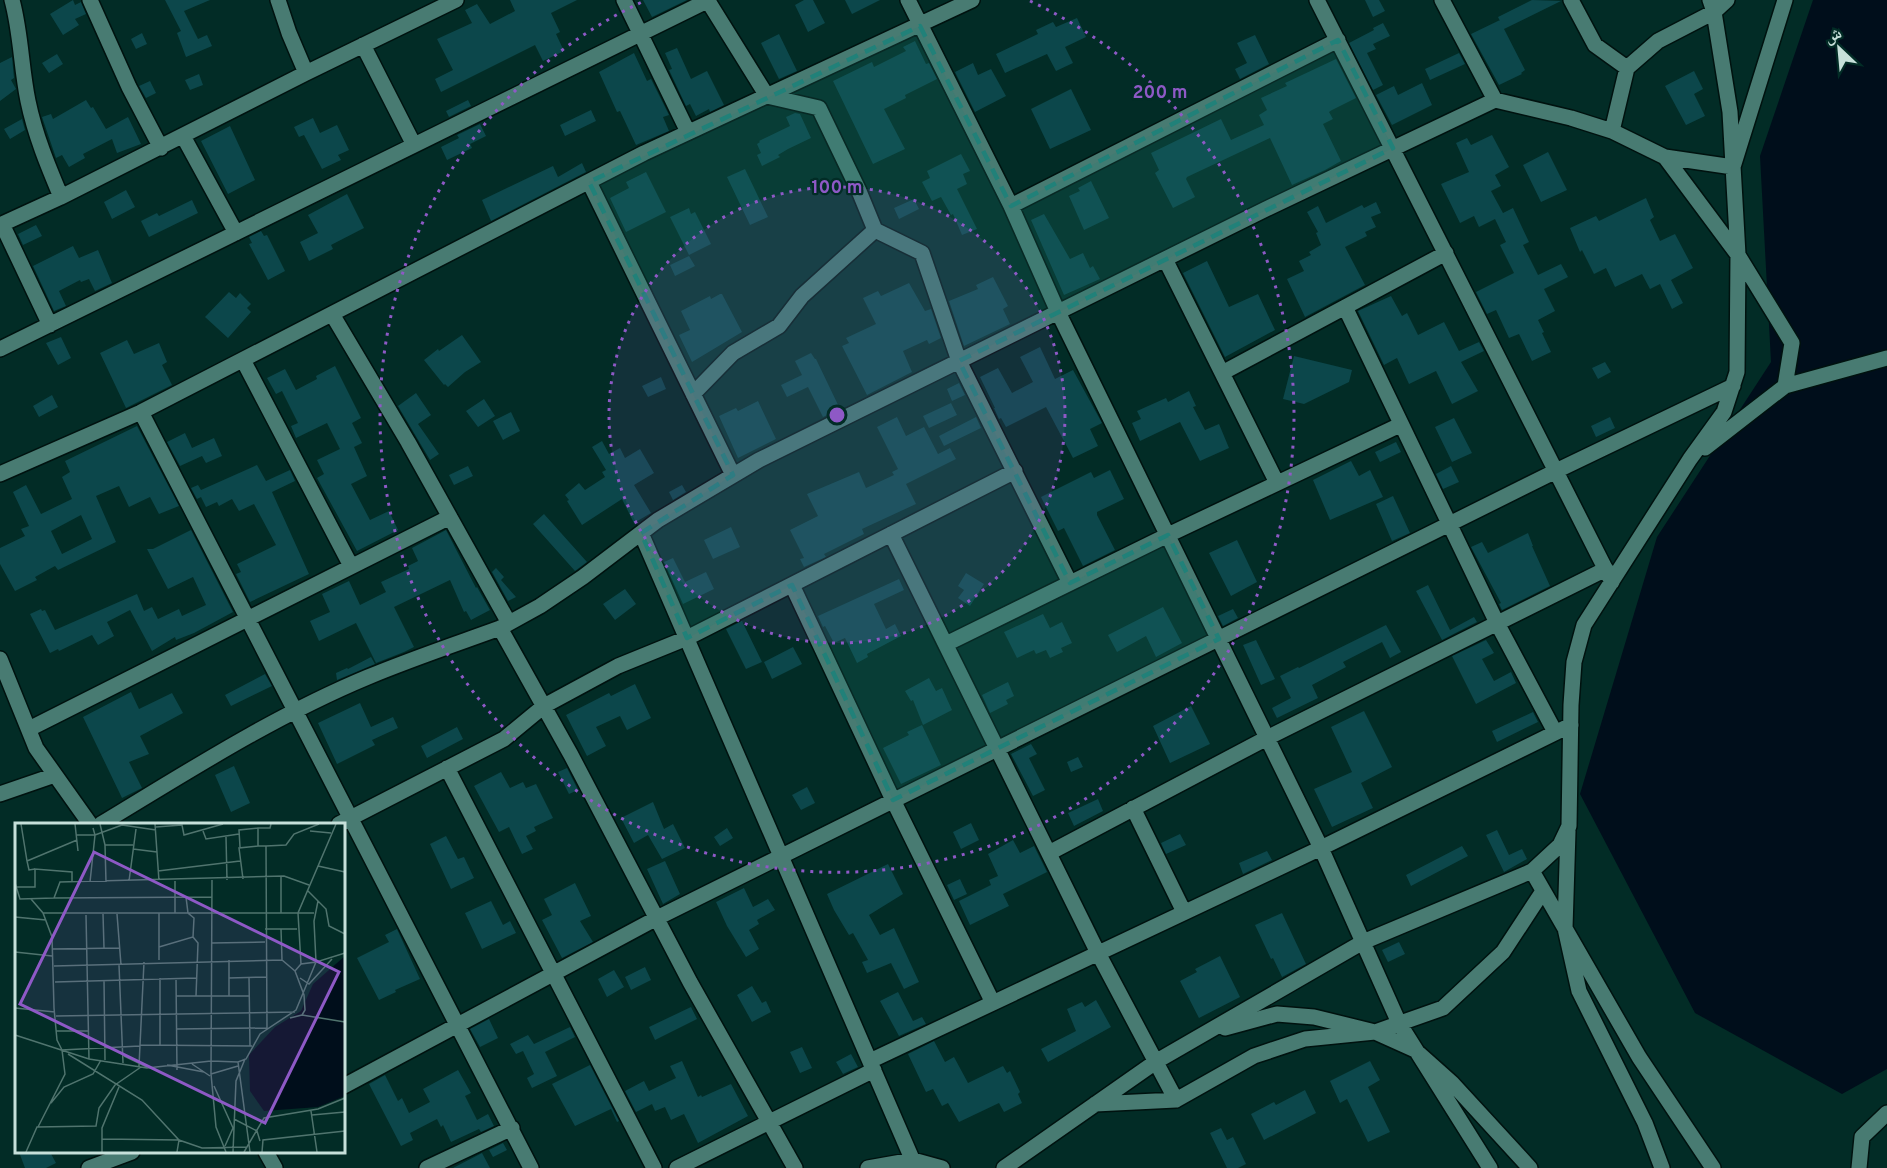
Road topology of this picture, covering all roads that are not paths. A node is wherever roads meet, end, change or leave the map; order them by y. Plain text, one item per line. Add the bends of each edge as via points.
1 (12, 0) edge
2 (90, 0) edge
3 (278, 0) edge
4 (456, 0) edge
5 (624, 0) edge
6 (709, 0) edge
7 (908, 0) edge
8 (972, 0) edge
9 (1317, 0) edge
10 (1442, 0) edge
11 (1571, 0) edge
12 (1727, 0) edge
13 (1785, 0) edge
14 (1712, 6) edge
15 (920, 26) junction
16 (641, 34) junction
17 (1338, 40) junction
18 (363, 45) junction
19 (1627, 68) junction
20 (306, 73) junction
21 (766, 96) junction
22 (1495, 100) junction
23 (1612, 131) junction
24 (688, 132) junction
25 (183, 136) junction
26 (414, 145) junction
27 (161, 148) junction
28 (1393, 148) junction
29 (1665, 157) junction
30 (1733, 167) junction
31 (590, 182) junction
32 (61, 197) junction
33 (1011, 206) junction
34 (1, 225) edge
35 (875, 230) junction
36 (236, 233) junction
37 (1446, 253) junction
38 (1738, 255) junction
39 (1165, 259) junction
40 (1345, 307) junction
41 (1058, 312) junction
42 (332, 314) junction
43 (50, 325) junction
44 (0, 349) edge
45 (1887, 358) edge
46 (243, 360) junction
47 (959, 361) junction
48 (1221, 373) junction
49 (1732, 386) junction
50 (1785, 386) junction
51 (693, 394) junction
52 (141, 412) junction
53 (1401, 426) junction
54 (1690, 459) junction
55 (1015, 471) junction
56 (1556, 471) junction
57 (0, 474) edge
58 (733, 475) junction
59 (1276, 483) junction
60 (450, 517) junction
61 (1449, 524) junction
62 (641, 533) junction
63 (891, 534) junction
64 (1168, 535) junction
65 (351, 566) junction
66 (1609, 576) junction
67 (1070, 582) junction
68 (792, 585) junction
69 (248, 618) junction
70 (1497, 623) junction
71 (505, 625) junction
72 (687, 638) junction
73 (1219, 639) junction
74 (946, 644) junction
75 (0, 659) edge
76 (544, 706) junction
77 (296, 711) junction
78 (1571, 725) junction
79 (28, 729) junction
80 (1555, 732) junction
81 (1267, 738) junction
82 (998, 749) junction
83 (447, 768) junction
84 (55, 775) junction
85 (0, 794) edge
86 (894, 800) junction
87 (1133, 808) junction
88 (345, 821) edge
89 (89, 823) edge
90 (103, 823) edge
91 (1569, 826) junction
92 (1321, 848) junction
93 (1049, 853) junction
94 (781, 856) junction
95 (1532, 871) junction
96 (1543, 891) junction
97 (1184, 912) junction
98 (657, 918) junction
99 (1565, 928) junction
100 (1363, 942) junction
101 (1098, 952) junction
102 (554, 974) junction
103 (993, 1003) junction
104 (1399, 1023) junction
105 (458, 1024) junction
106 (1375, 1032) junction
107 (1205, 1034) junction
108 (1415, 1050) junction
109 (1156, 1061) junction
110 (872, 1065) junction
111 (345, 1085) edge
112 (1176, 1100) junction
113 (1095, 1104) junction
114 (1887, 1113) edge
115 (769, 1121) junction
116 (512, 1128) junction
117 (129, 1153) edge
118 (267, 1153) edge
119 (915, 1164) edge
120 (89, 1168) edge
121 (275, 1168) edge
122 (428, 1168) edge
123 (531, 1168) edge
124 (654, 1168) edge
125 (677, 1168) edge
126 (795, 1168) edge
127 (868, 1168) edge
128 (942, 1168) edge
129 (1004, 1168) edge
130 (1490, 1168) edge
131 (1530, 1168) edge
132 (1662, 1168) edge
133 (1713, 1168) edge
134 (1859, 1168) edge

1 - 32 street via 28,100 42,151
2 - 27 street
3 - 20 street
4 - 18 street
5 - 16 street
6 - 16 street
6 - 21 street
7 - 15 street
8 - 15 street
9 - 17 street
10 - 22 street
11 - 19 street via 1595,45
12 - 14 street
13 - 30 street
14 - 19 street via 1658,41
14 - 30 street via 1730,112
15 - 21 street
15 - 33 street
16 - 24 street
16 - 26 street
17 - 28 street
17 - 33 street
18 - 20 street
18 - 26 street
19 - 23 street
20 - 25 street
21 - 24 street
21 - 35 street via 819,108
22 - 23 street
22 - 28 street
23 - 29 street
24 - 31 street
25 - 27 street
25 - 36 street
26 - 36 street
27 - 32 street
28 - 37 street
28 - 39 street
29 - 30 street
29 - 38 street
30 - 38 street
31 - 42 street
31 - 51 street
32 - 34 street
33 - 41 street
34 - 43 street
35 - 47 street via 922,253
35 - 51 street via 802,296 779,326 734,353
36 - 43 street
37 - 40 street
37 - 56 street
38 - 49 street via 1737,372
38 - 50 street via 1792,343
39 - 41 street
39 - 48 street
40 - 48 street
40 - 53 street
41 - 47 street
41 - 64 street
42 - 46 street
42 - 60 street
43 - 44 street
45 - 50 street
46 - 52 street
46 - 65 street
47 - 55 street
47 - 58 street
48 - 59 street
49 - 54 street via 1724,412
49 - 56 street
50 - 54 street
51 - 58 street
52 - 57 street
52 - 69 street
53 - 59 street
53 - 61 street
54 - 66 street
55 - 63 street
55 - 67 street
56 - 61 street
56 - 66 street
58 - 62 street
59 - 64 street
60 - 65 street
60 - 71 street
61 - 70 street
61 - 73 street
62 - 71 street via 583,577
62 - 72 street
63 - 68 street
63 - 74 street
64 - 67 street
64 - 73 street
65 - 69 street
66 - 70 street
66 - 78 street via 1584,625 1574,662
67 - 74 street
68 - 72 street
68 - 86 street
69 - 77 street
69 - 79 street
70 - 80 street
70 - 81 street
71 - 76 street
71 - 77 street via 367,678
72 - 76 street via 618,666
72 - 94 street
73 - 81 street
73 - 82 street
74 - 82 street
75 - 79 street
76 - 83 street via 504,739
76 - 98 street
77 - 88 street
77 - 90 street
78 - 80 street
78 - 91 street
79 - 84 street
80 - 92 street
81 - 87 street
81 - 92 street
82 - 86 street
82 - 93 street
83 - 88 street
83 - 102 street
84 - 85 street
84 - 89 street
86 - 94 street
86 - 103 street
87 - 93 street
87 - 97 street
88 - 105 street
91 - 95 street via 1560,845
91 - 99 street
92 - 97 street
92 - 100 street
93 - 101 street
94 - 98 street
94 - 110 street
95 - 96 street
95 - 100 street
96 - 99 street
96 - 104 street via 1503,952 1443,1008
97 - 101 street
98 - 102 street
98 - 115 street
99 - 132 street via 1579,991 1645,1123
99 - 133 street via 1639,1057
100 - 104 street
100 - 107 street
101 - 103 street
101 - 109 street
102 - 105 street
102 - 124 street
103 - 110 street
104 - 106 street
104 - 108 street
105 - 111 street
105 - 116 street
106 - 107 street via 1314,1017 1277,1014
106 - 108 street
106 - 112 street via 1305,1039 1254,1056
107 - 109 street
108 - 130 street
108 - 131 street via 1452,1083
109 - 112 street
109 - 113 street
110 - 115 street
110 - 119 street
112 - 113 street
113 - 129 street
114 - 134 street via 1862,1137
115 - 125 street
115 - 126 street
116 - 122 street
116 - 123 street
117 - 120 street
118 - 121 street
119 - 127 street
119 - 128 street

